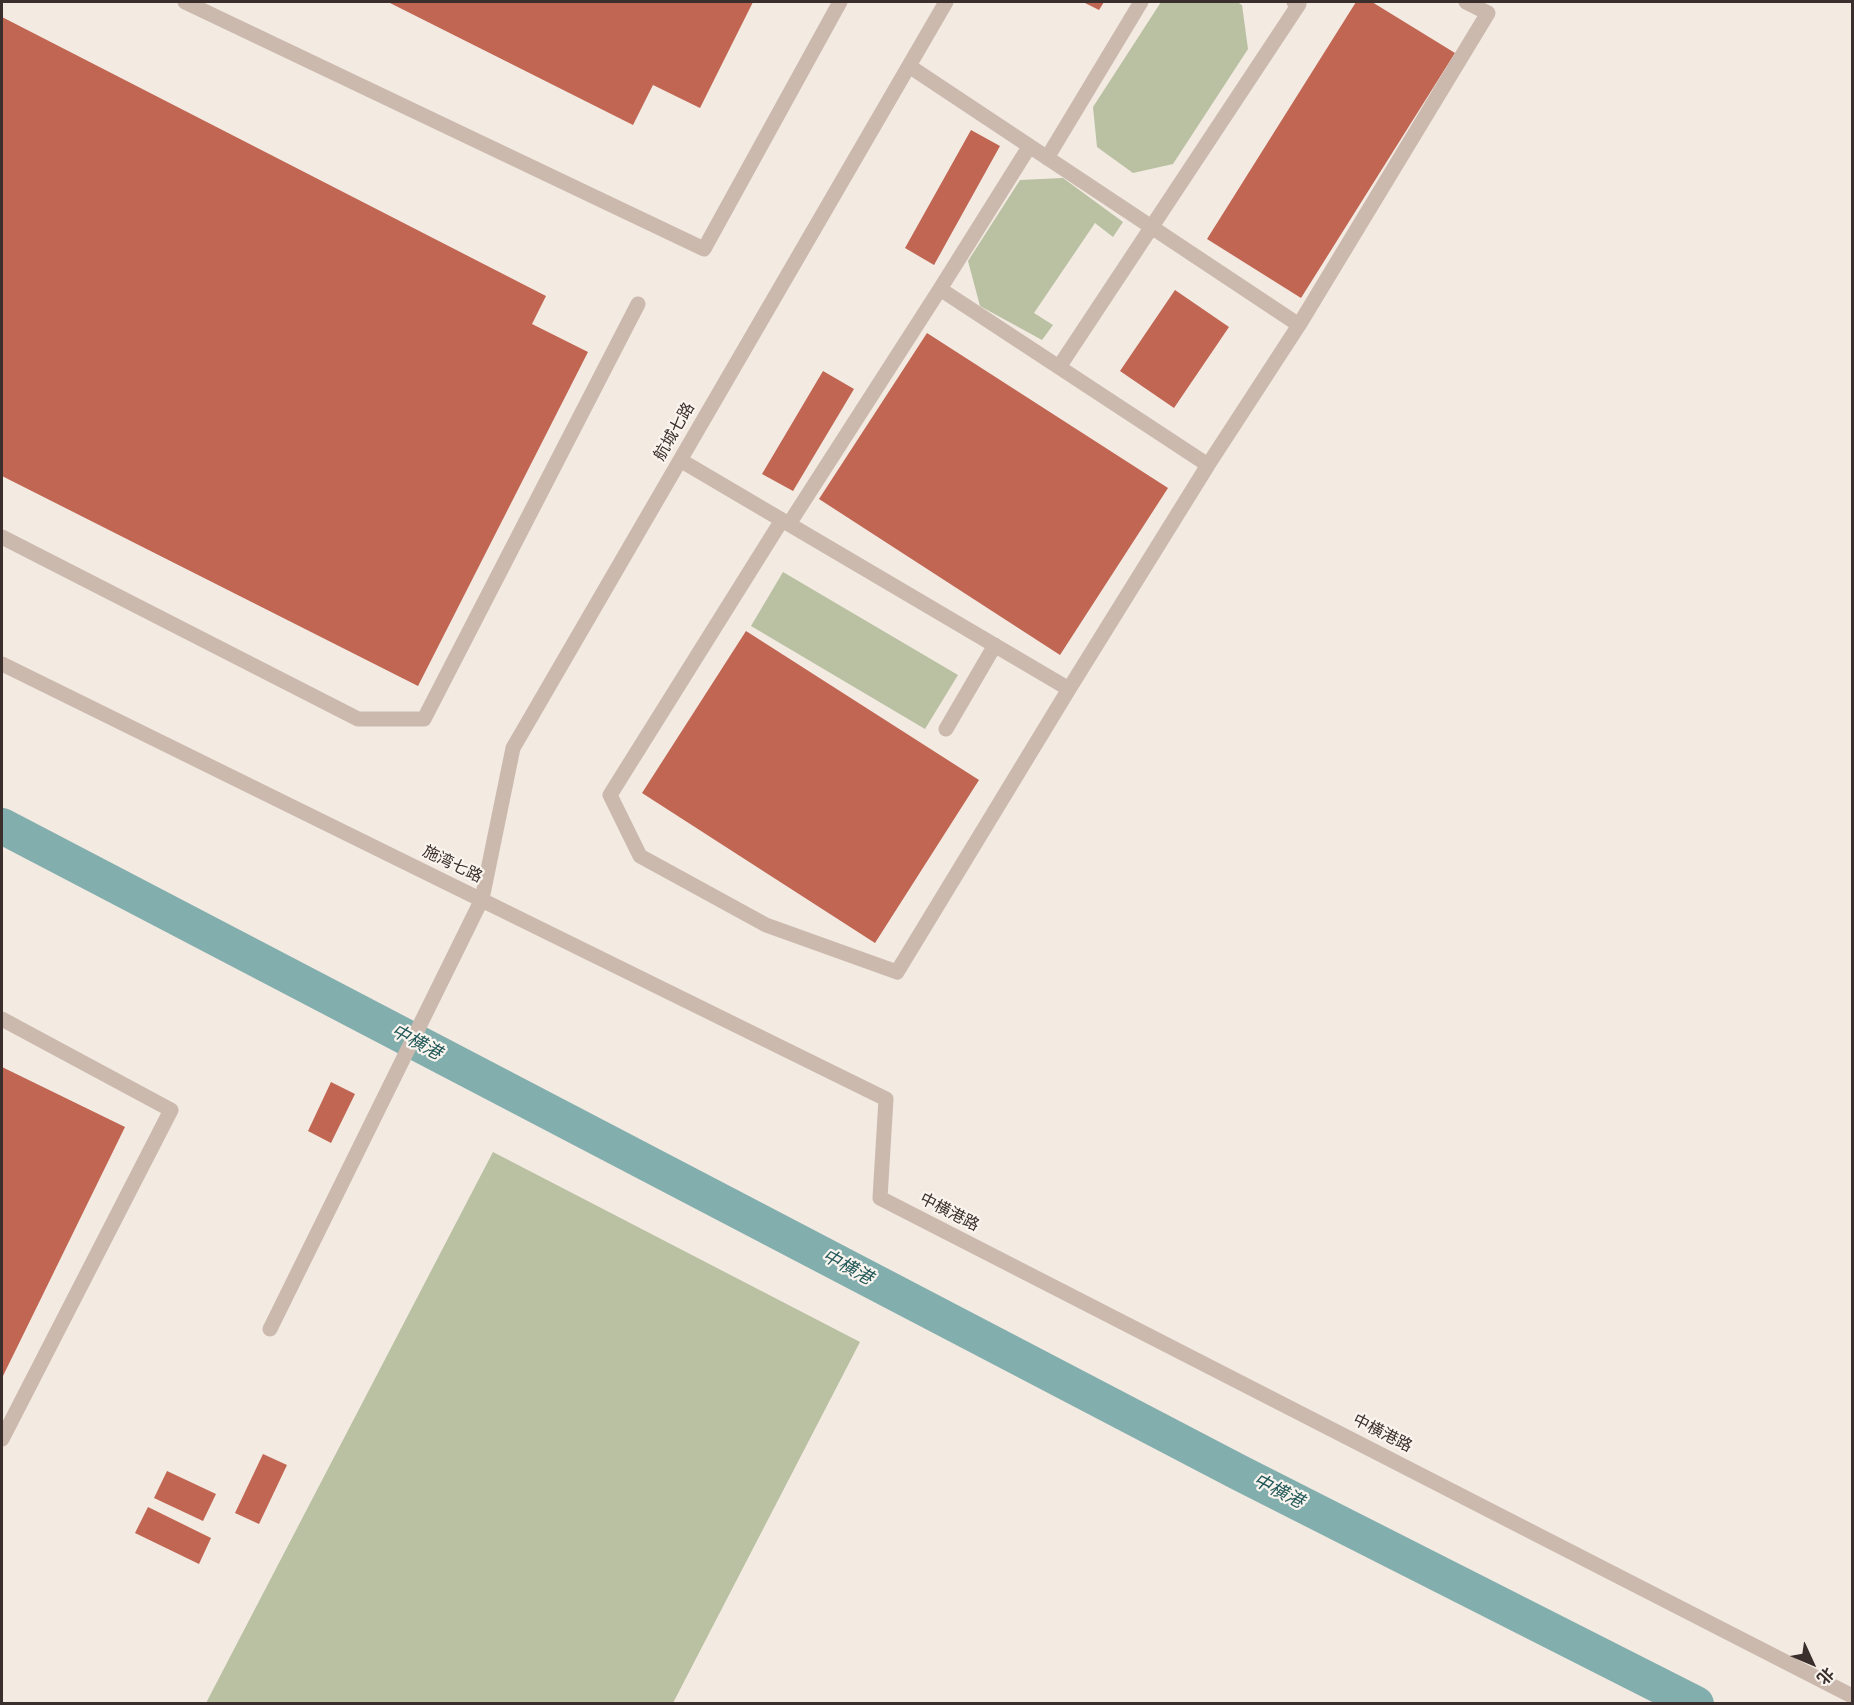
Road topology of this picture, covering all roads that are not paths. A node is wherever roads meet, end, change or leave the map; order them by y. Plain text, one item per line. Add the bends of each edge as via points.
1 (185, 2) edge
2 (840, 2) edge
3 (946, 2) edge
4 (1141, 2) edge
5 (1298, 2) edge
6 (1466, 2) edge
7 (909, 66) junction
8 (1029, 147) junction
9 (1047, 158) junction
10 (1152, 228) junction
11 (940, 290) junction
12 (638, 304) dead end
13 (1299, 325) junction
14 (1059, 368) junction
15 (680, 460) junction
16 (1208, 465) junction
17 (786, 522) junction
18 (2, 537) edge
19 (995, 645) junction
20 (2, 664) edge
21 (1069, 689) junction
22 (946, 729) dead end
23 (482, 899) junction
24 (2, 1019) edge
25 (894, 1206) joint
26 (270, 1329) dead end
27 (2, 1439) edge
28 (1852, 1696) edge

1 - 2 street via 704,249
3 - 7 street, 航城七路
4 - 9 street
5 - 10 street
6 - 13 street via 1488,12
7 - 8 street
7 - 15 street, 航城七路
8 - 9 street
8 - 11 street
9 - 10 street
10 - 13 street
10 - 14 street
11 - 14 street
11 - 17 street
12 - 18 street via 424,719 358,719
13 - 16 street
14 - 16 street
15 - 17 street
15 - 23 street, 航城七路 via 513,748
16 - 21 street
17 - 19 street
17 - 21 street via 610,795 640,856 766,925 897,972
19 - 21 street
19 - 22 street
20 - 23 street, 施湾七路
23 - 25 street, 施湾七路 via 886,1099 880,1198
23 - 26 street, 航城七路
24 - 27 street via 171,1110
25 - 28 street, 中横港路

